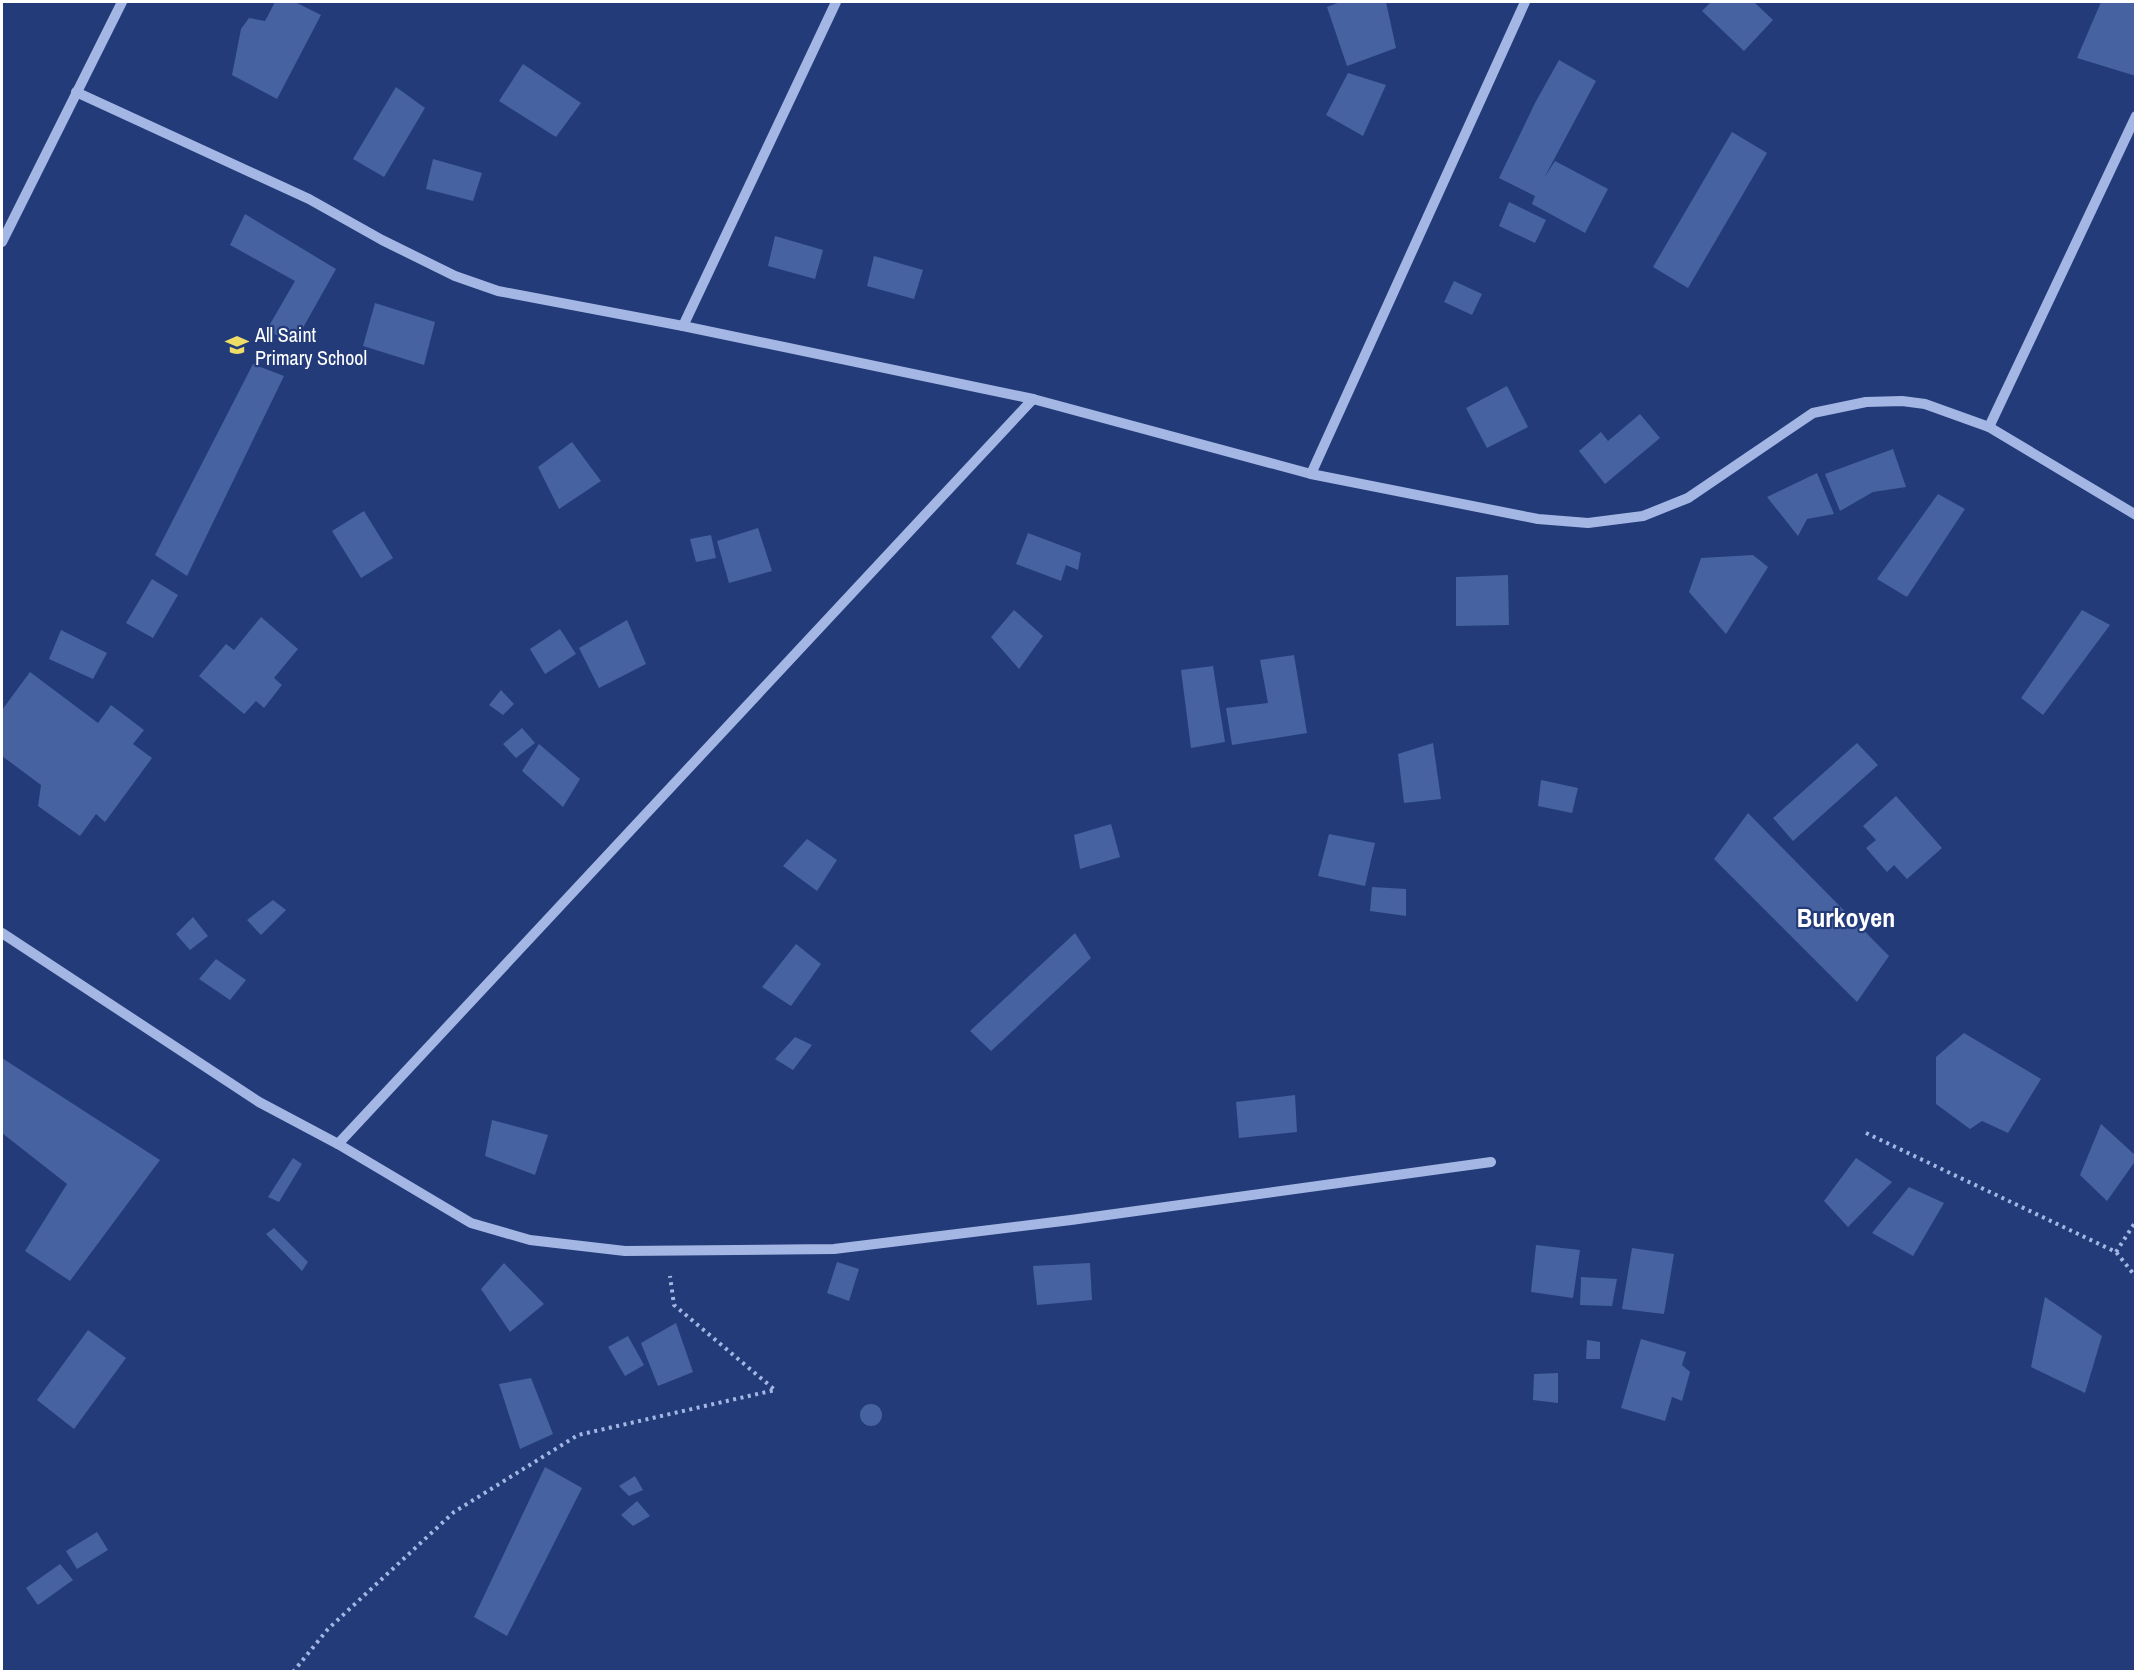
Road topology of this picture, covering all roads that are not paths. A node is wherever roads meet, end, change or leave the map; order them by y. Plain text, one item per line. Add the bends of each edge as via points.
1 (122, 2) edge
2 (836, 2) edge
3 (1525, 2) edge
4 (76, 92) junction
5 (2136, 116) edge
6 (2, 242) edge
7 (683, 326) junction
8 (1033, 399) junction
9 (1989, 427) junction
10 (1311, 474) junction
11 (2136, 515) edge
12 (2, 933) edge
13 (338, 1144) junction
14 (1491, 1162) dead end

1 - 4 street
2 - 7 street
3 - 10 street
4 - 6 street
4 - 7 street via 309,199 455,276 498,291
5 - 9 street
7 - 8 street
8 - 10 street
8 - 13 street
9 - 10 street via 1925,404 1866,402 1838,406 1813,413 1688,498 1643,516 1588,523 1538,519
9 - 11 street
12 - 13 street via 223,1080
13 - 14 street via 471,1223 530,1240 625,1251 834,1249

